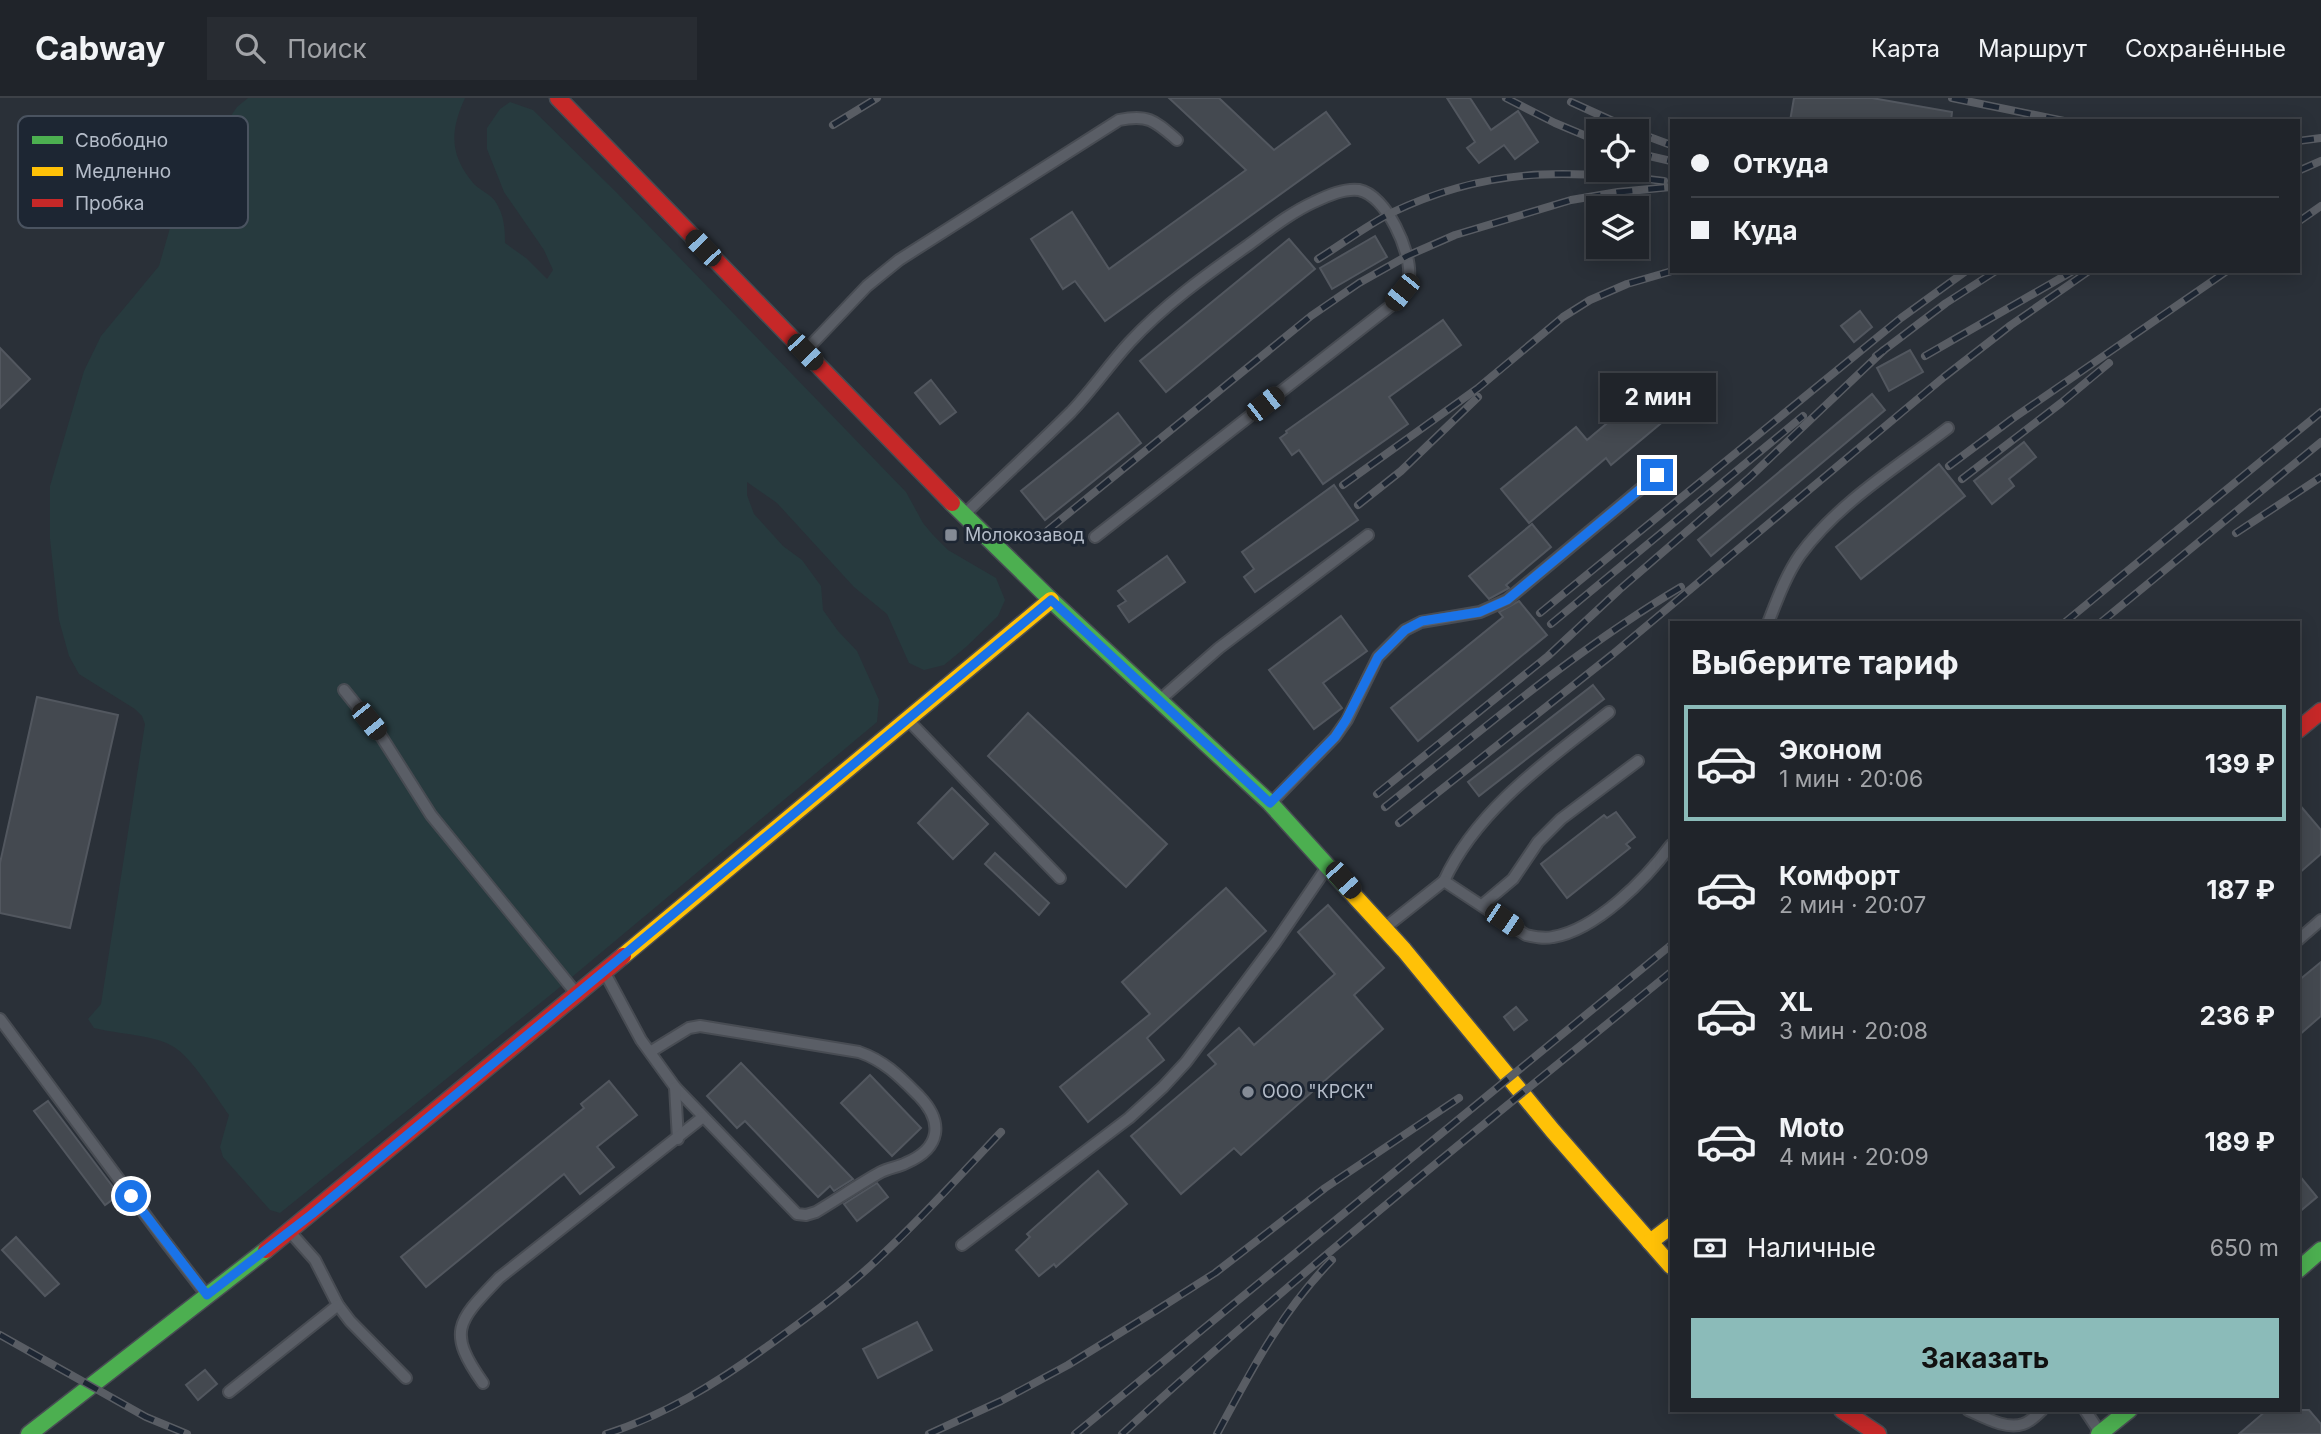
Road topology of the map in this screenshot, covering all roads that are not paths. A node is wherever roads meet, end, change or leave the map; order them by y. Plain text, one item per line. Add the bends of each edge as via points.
1 (558, 98) edge
2 (1177, 140) dead end
3 (805, 352) junction
4 (1948, 428) dead end
5 (1657, 475) dead end
6 (964, 514) junction
7 (1368, 535) dead end
8 (1095, 537) dead end
9 (1051, 600) junction
10 (1769, 621) edge
11 (344, 690) dead end
12 (1159, 699) junction
13 (2321, 711) edge
14 (1609, 712) dead end
15 (909, 720) junction
16 (2300, 728) edge
17 (1637, 761) dead end
18 (1270, 803) junction
19 (1670, 846) edge
20 (1329, 865) junction
21 (1060, 878) dead end
22 (1444, 881) junction
23 (1482, 905) junction
24 (2321, 920) edge
25 (1385, 928) junction
26 (2300, 938) edge
27 (604, 971) junction
28 (576, 993) junction
29 (0, 1018) edge
30 (650, 1052) junction
31 (675, 1087) junction
32 (703, 1117) junction
33 (678, 1139) junction
34 (1670, 1227) edge
35 (289, 1231) junction
36 (1650, 1242) junction
37 (962, 1245) dead end
38 (2321, 1250) edge
39 (1670, 1265) edge
40 (2300, 1268) edge
41 (207, 1295) junction
42 (338, 1305) junction
43 (406, 1378) dead end
44 (483, 1383) dead end
45 (229, 1392) dead end
46 (1845, 1412) edge
47 (1972, 1412) edge
48 (2040, 1412) edge
49 (2086, 1412) edge
50 (2126, 1412) edge
51 (2100, 1433) edge
52 (29, 1434) edge
53 (1878, 1434) edge

1 - 3 main road
2 - 3 lane via 1155,121 1138,116 1119,120 899,260 867,286
3 - 6 main road
4 - 10 lane via 1822,528 1786,580
5 - 18 lane via 1507,600 1480,612 1422,621 1405,630 1378,657 1335,737
6 - 8 lane via 1071,411 1154,317 1193,285 1313,202 1346,190 1360,190 1379,201 1389,214 1409,267 1408,279 1393,304
6 - 9 main road
7 - 12 lane
9 - 12 main road
9 - 15 main road
11 - 28 lane via 381,736 430,815
12 - 18 main road
13 - 16 main road
14 - 22 lane via 1510,794 1468,840
15 - 21 lane
15 - 27 main road
17 - 23 lane via 1561,819 1538,842 1513,879
18 - 20 main road
19 - 23 lane via 1621,898 1568,933 1540,938 1526,935
20 - 25 main road
20 - 37 lane via 1163,1087
22 - 23 lane
22 - 25 lane
24 - 26 lane
25 - 36 main road
27 - 28 main road
27 - 30 lane
28 - 35 main road
29 - 41 lane
30 - 31 lane
30 - 32 lane via 700,1026 859,1052 891,1068 926,1104 937,1125 936,1135 919,1156 806,1215 797,1214
31 - 32 lane
31 - 33 lane
32 - 33 lane
33 - 44 lane via 499,1278 476,1302 463,1324 461,1345
34 - 36 main road
35 - 41 main road
35 - 42 lane via 315,1260
36 - 39 main road
38 - 40 main road
41 - 52 main road
42 - 43 lane
42 - 45 lane
46 - 53 main road
47 - 48 lane via 2011,1426 2025,1424
49 - 51 lane
50 - 51 main road

